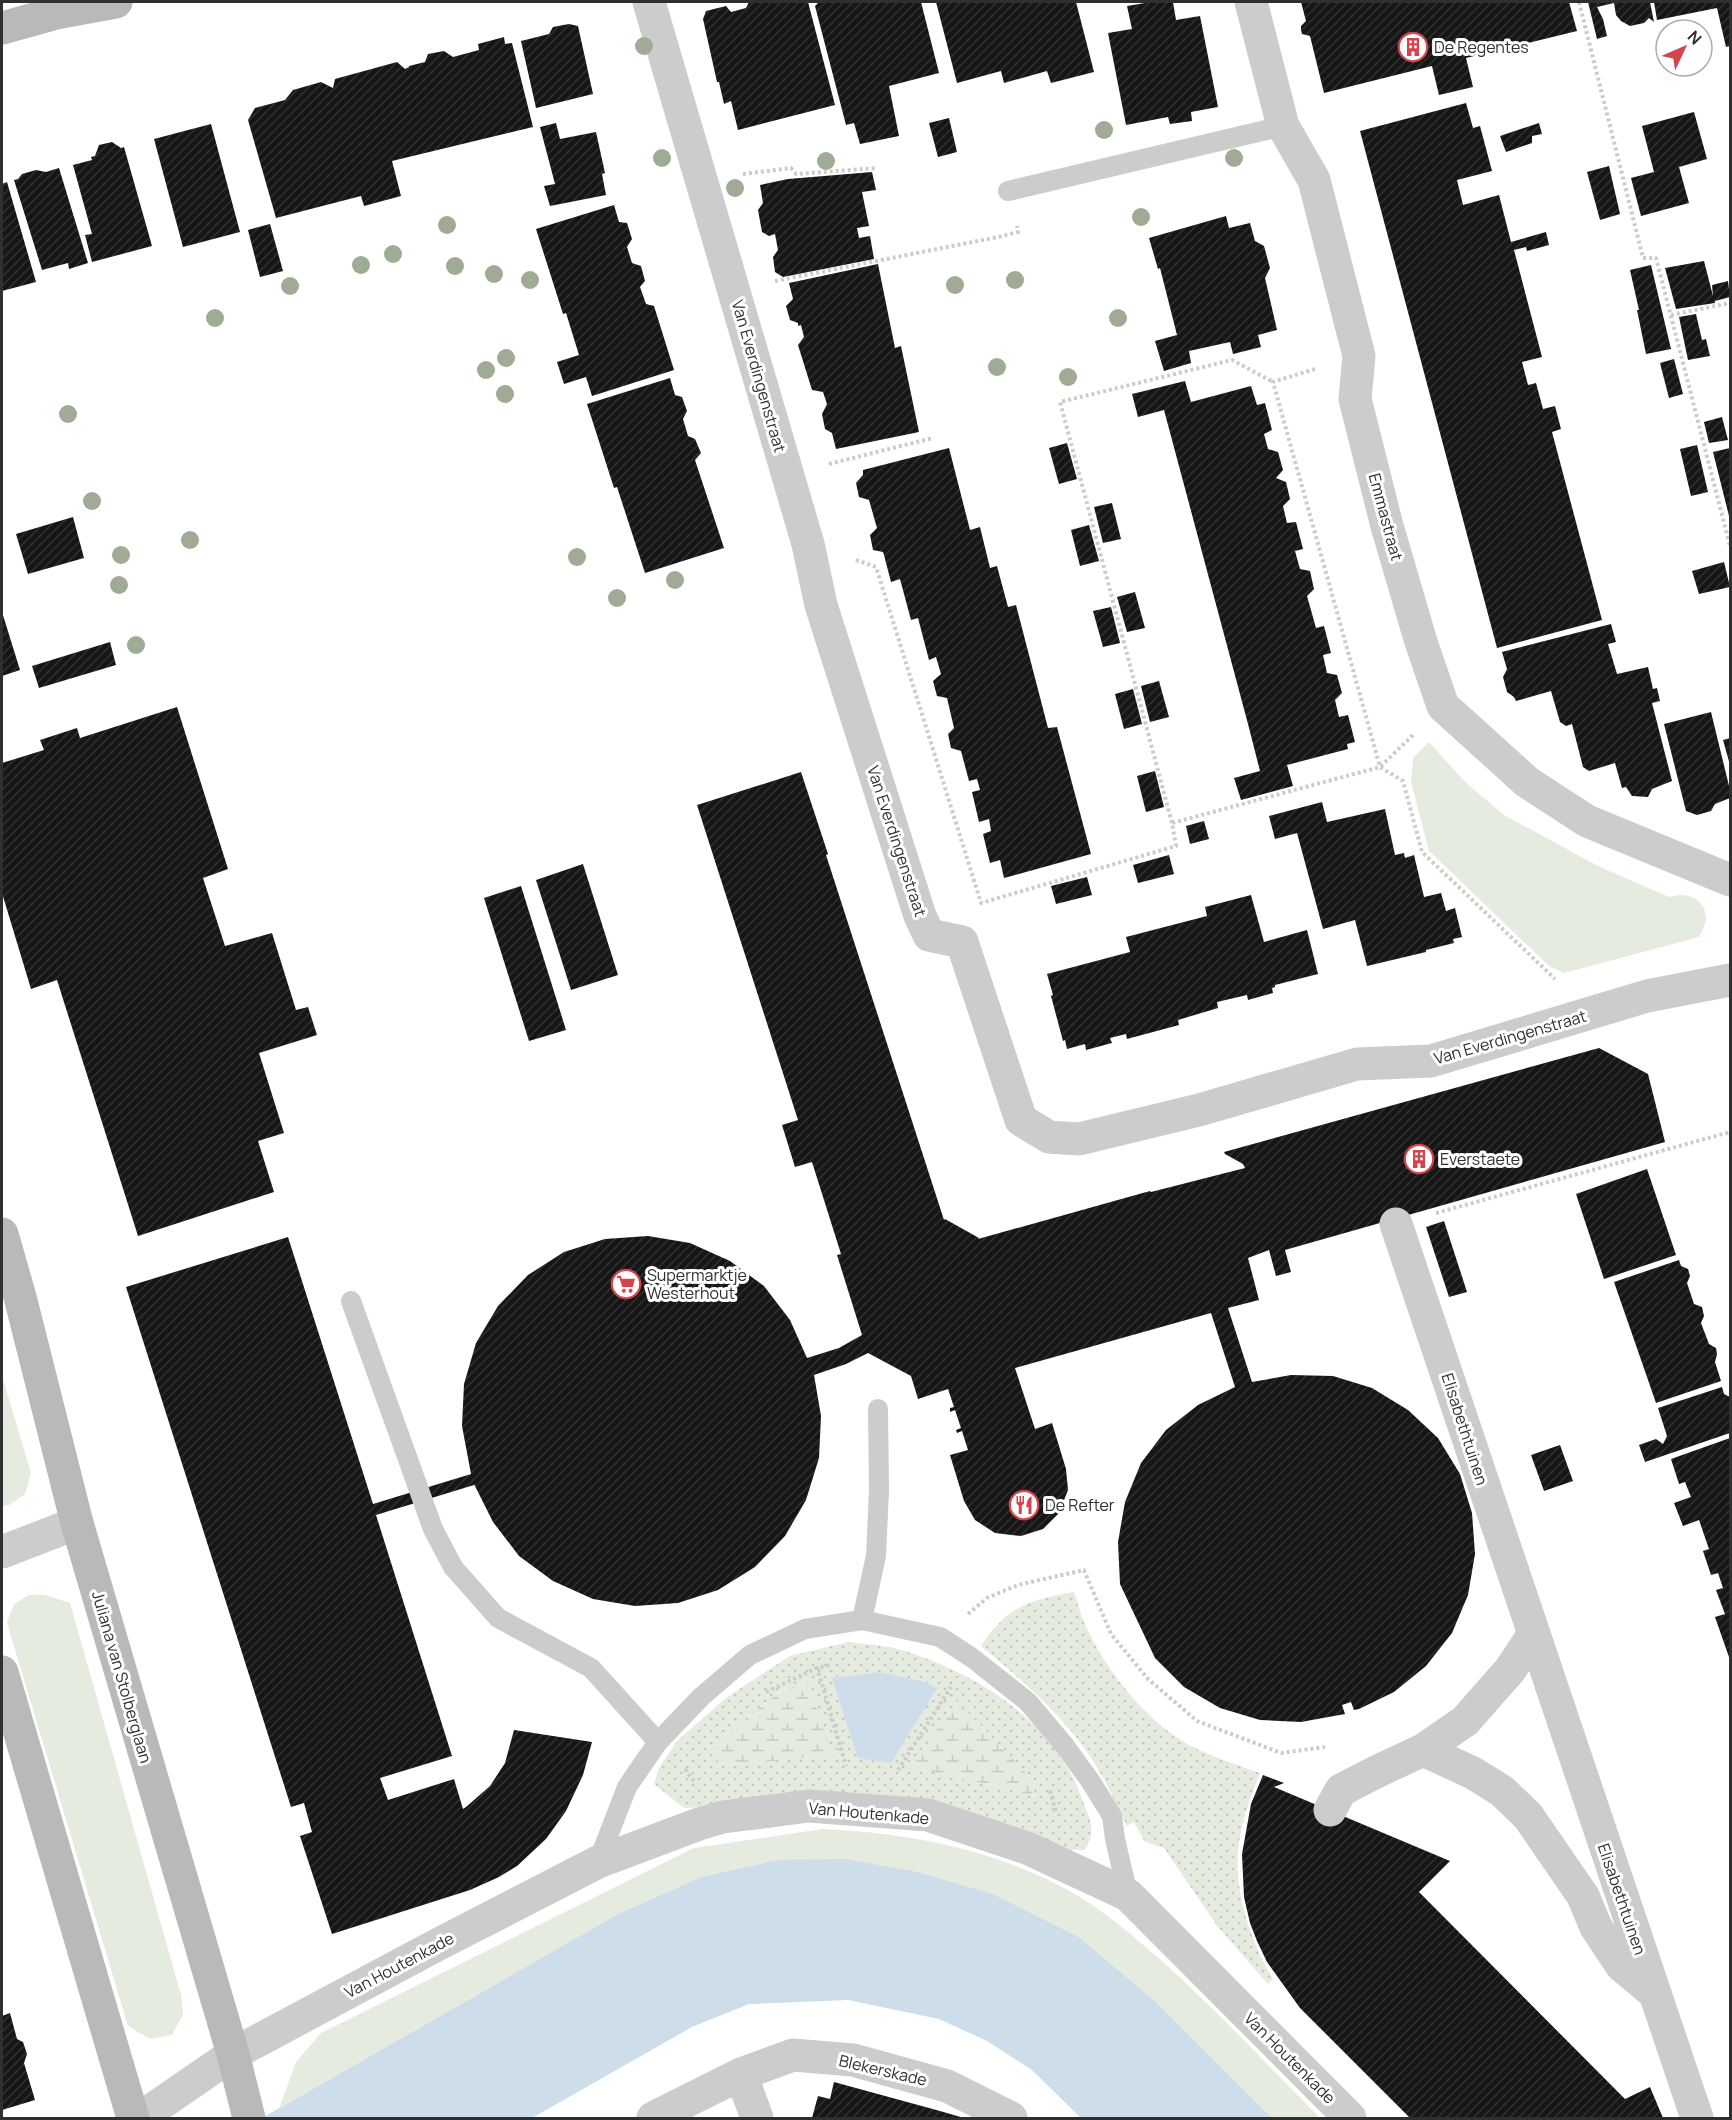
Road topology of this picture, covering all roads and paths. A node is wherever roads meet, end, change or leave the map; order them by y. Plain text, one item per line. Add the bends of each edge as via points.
1 (116, 2) edge
2 (649, 2) edge
3 (1251, 2) edge
4 (1579, 2) edge
5 (2, 28) edge
6 (1283, 126) junction
7 (877, 168) dead end
8 (703, 180) junction
9 (1008, 190) joint
10 (734, 291) junction
11 (1731, 303) edge
12 (1671, 315) junction
13 (1273, 382) dead end
14 (933, 438) dead end
15 (823, 466) dead end
16 (808, 544) junction
17 (1731, 546) edge
18 (1443, 706) junction
19 (1172, 823) junction
20 (1731, 880) edge
21 (1731, 980) edge
22 (1731, 1132) edge
23 (1396, 1224) joint
24 (2, 1234) edge
25 (351, 1301) dead end
26 (878, 1409) dead end
27 (77, 1523) junction
28 (2, 1552) edge
29 (862, 1620) junction
30 (805, 1629) junction
31 (1533, 1635) junction
32 (940, 1637) junction
33 (839, 1662) dead end
34 (817, 1668) junction
35 (2, 1672) edge
36 (944, 1680) dead end
37 (952, 1685) junction
38 (960, 1688) dead end
39 (757, 1698) dead end
40 (658, 1742) junction
41 (1327, 1747) dead end
42 (1423, 1750) junction
43 (689, 1764) dead end
44 (838, 1769) dead end
45 (904, 1776) dead end
46 (1047, 1780) dead end
47 (699, 1785) dead end
48 (1330, 1810) dead end
49 (1017, 1845) junction
50 (598, 1862) junction
51 (1128, 1895) junction
52 (1653, 1992) junction
53 (233, 2054) junction
54 (741, 2074) junction
55 (133, 2118) edge
56 (140, 2118) edge
57 (249, 2118) edge
58 (653, 2118) edge
59 (757, 2118) edge
60 (1011, 2118) edge
61 (1350, 2118) edge
62 (1697, 2118) edge

1 - 5 street
2 - 8 street, Van Everdingenstraat
3 - 6 street, Emmastraat
4 - 12 path via 1643,258 1656,258
6 - 9 lane
6 - 18 street, Emmastraat via 1314,180 1359,356 1355,399 1393,547
7 - 8 path via 796,174 791,168
8 - 10 street, Van Everdingenstraat
9 - 10 path via 1018,232
10 - 16 street, Van Everdingenstraat
11 - 12 path
12 - 17 path
13 - 19 path via 1232,360 1060,402
14 - 15 path
16 - 19 path via 876,567 981,903 1176,846
16 - 21 street, Van Everdingenstraat via 821,605 920,916 929,935 962,942 1021,1120 1049,1137 1079,1139 1199,1110 1357,1064 1431,1061 1647,996
18 - 19 path via 1380,767
18 - 20 street, Emmastraat via 1527,782 1587,821
22 - 23 path
23 - 31 street, Elisabethtuinen
24 - 27 street, Juliana van Stolberglaan
25 - 40 lane via 433,1529 453,1567 498,1618 591,1668
26 - 29 lane via 876,1556
27 - 28 street
27 - 53 street, Juliana van Stolberglaan
29 - 30 lane
29 - 32 lane
30 - 34 path
30 - 40 lane via 750,1655 701,1697
31 - 42 street via 1510,1670 1465,1721
31 - 52 street, Elisabethtuinen
32 - 41 path via 987,1598 1018,1585 1084,1570 1111,1634 1148,1680 1197,1720 1281,1753
32 - 51 lane via 971,1656 1028,1702 1065,1746 1112,1815
33 - 34 path
34 - 39 path
34 - 44 path via 847,1770
35 - 55 street
36 - 37 path
37 - 38 path
37 - 45 path via 895,1775
40 - 50 lane via 627,1787
42 - 48 street via 1341,1790
42 - 52 street, Elisabethtuinen via 1502,1791 1528,1816 1583,1896 1596,1927 1621,1965
43 - 47 path via 686,1771
46 - 49 path via 1056,1812 1028,1808
49 - 50 street, Van Houtenkade via 928,1815 809,1806 723,1817
49 - 51 street, Van Houtenkade
50 - 53 street, Van Houtenkade
51 - 61 street, Van Houtenkade
52 - 62 street, Elisabethtuinen
53 - 56 street, Van Houtenkade
53 - 57 street, Juliana van Stolberglaan
54 - 58 street, Blekerskade
54 - 59 street
54 - 60 street, Blekerskade via 793,2055 853,2060 947,2086

